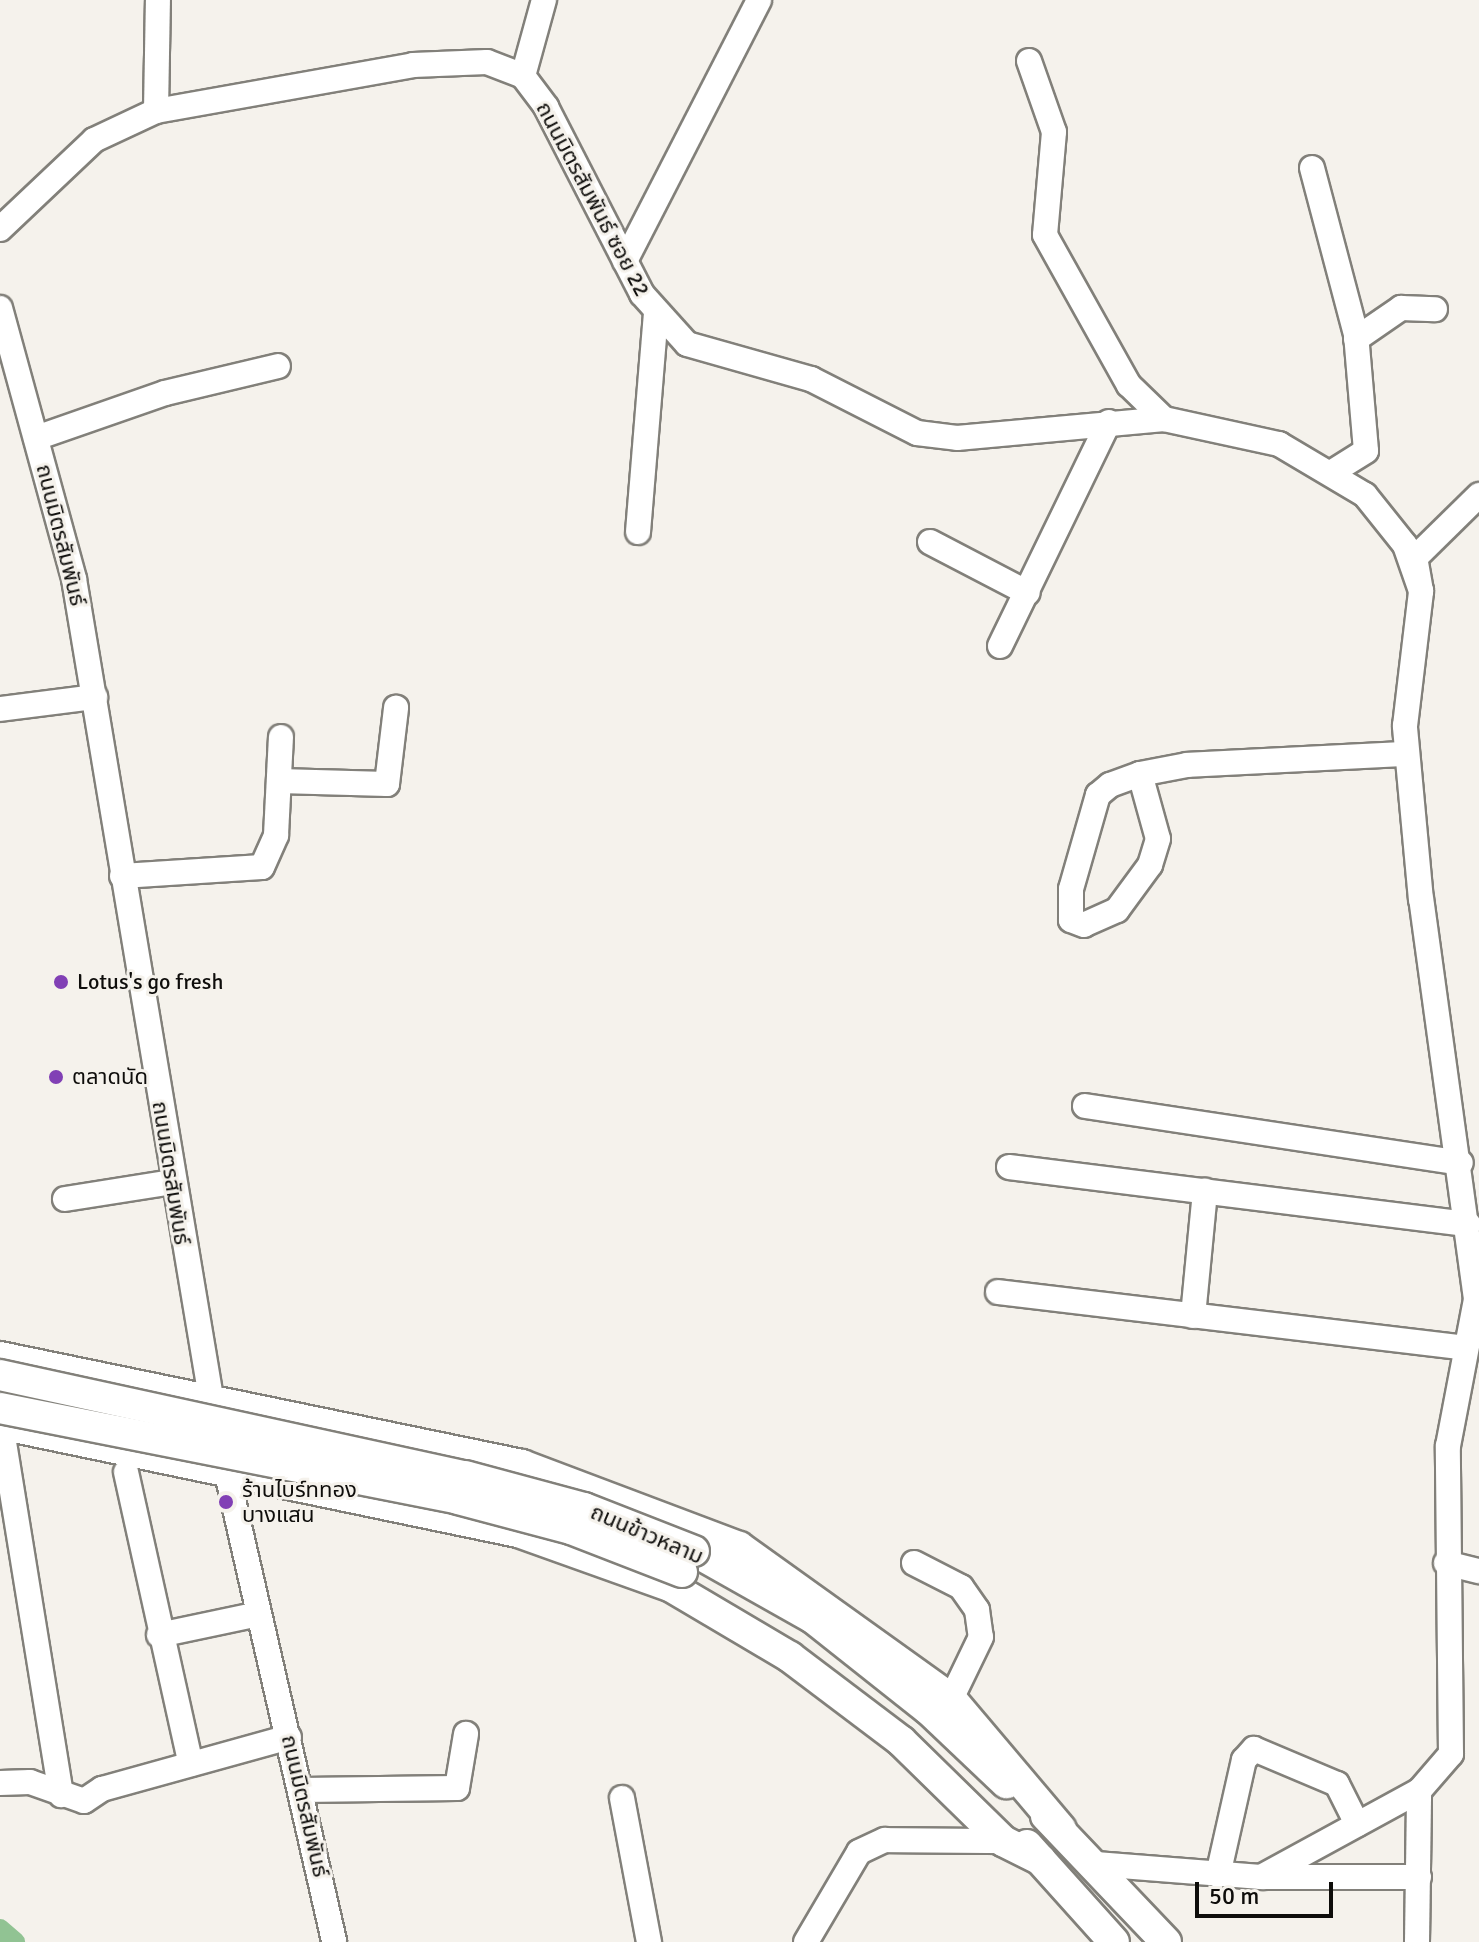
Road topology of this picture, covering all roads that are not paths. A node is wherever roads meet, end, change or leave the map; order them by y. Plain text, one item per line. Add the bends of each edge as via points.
1 (158, 0) edge
2 (544, 0) edge
3 (759, 0) edge
4 (1029, 61) dead end
5 (523, 76) junction
6 (156, 111) junction
7 (1312, 168) dead end
8 (0, 229) edge
9 (625, 261) junction
10 (0, 308) edge
11 (1435, 309) dead end
12 (656, 314) junction
13 (1356, 339) junction
14 (7, 359) edge
15 (278, 366) dead end
16 (1164, 419) junction
17 (1109, 422) junction
18 (36, 438) junction
19 (1333, 472) junction
20 (1479, 495) edge
21 (638, 532) dead end
22 (930, 542) dead end
23 (1421, 591) junction
24 (1028, 593) junction
25 (1000, 646) dead end
26 (94, 690) junction
27 (0, 700) edge
28 (396, 708) dead end
29 (0, 709) edge
30 (281, 737) dead end
31 (1406, 754) junction
32 (1140, 774) junction
33 (279, 781) junction
34 (122, 876) junction
35 (1085, 1106) dead end
36 (1009, 1167) dead end
37 (1468, 1167) edge
38 (172, 1182) junction
39 (1205, 1191) junction
40 (65, 1199) dead end
41 (1468, 1224) junction
42 (998, 1292) dead end
43 (1193, 1316) junction
44 (1465, 1348) junction
45 (0, 1357) edge
46 (85, 1373) junction
47 (0, 1375) edge
48 (211, 1400) junction
49 (0, 1419) edge
50 (328, 1421) junction
51 (62, 1437) junction
52 (522, 1465) junction
53 (225, 1469) junction
54 (126, 1472) dead end
55 (319, 1489) junction
56 (518, 1532) junction
57 (688, 1562) junction
58 (914, 1563) dead end
59 (1446, 1563) junction
60 (10, 1568) edge
61 (1479, 1571) edge
62 (259, 1614) junction
63 (159, 1635) junction
64 (951, 1699) junction
65 (466, 1734) dead end
66 (289, 1737) junction
67 (191, 1764) junction
68 (0, 1783) edge
69 (302, 1790) junction
70 (1419, 1791) junction
71 (61, 1795) junction
72 (622, 1798) dead end
73 (1357, 1824) junction
74 (1061, 1829) junction
75 (1003, 1841) junction
76 (1041, 1860) junction
77 (1095, 1864) junction
78 (1218, 1875) junction
79 (1261, 1877) junction
80 (1419, 1877) junction
81 (334, 1942) edge
82 (649, 1942) edge
83 (806, 1942) edge
84 (1114, 1942) edge
85 (1166, 1942) edge
86 (1417, 1942) edge

1 - 6 street
2 - 5 street
3 - 9 street
4 - 16 street via 1054,132 1045,235 1129,385
5 - 6 street via 456,60
5 - 9 street, ถนนมิตรสัมพันธ์ ซอย 22
6 - 8 street via 94,140
7 - 13 street
9 - 12 street, ถนนมิตรสัมพันธ์ ซอย 22
10 - 14 street, ถนนมิตรสัมพันธ์
11 - 13 street via 1401,308
12 - 17 street, ถนนมิตรสัมพันธ์ ซอย 22 via 687,344 811,379 917,433 957,438
12 - 21 street
13 - 19 street via 1366,451
14 - 18 street, ถนนมิตรสัมพันธ์
15 - 18 street via 165,393
16 - 17 street, ถนนมิตรสัมพันธ์ ซอย 22
16 - 19 street, ถนนมิตรสัมพันธ์ ซอย 22 via 1279,444
17 - 24 street
18 - 26 street, ถนนมิตรสัมพันธ์
19 - 23 street, ถนนมิตรสัมพันธ์ ซอย 22 via 1365,495 1405,545
20 - 23 street via 1415,558
22 - 24 street
23 - 31 street
24 - 25 street
26 - 27 street
26 - 29 street
26 - 34 street, ถนนมิตรสัมพันธ์
28 - 33 street via 387,784
30 - 33 street
31 - 32 street via 1219,762
31 - 37 street
32 - 32 street via 1098,795 1071,889 1071,920 1084,925 1117,910 1150,865 1158,839
33 - 34 street via 276,835 262,867
34 - 38 street, ถนนมิตรสัมพันธ์
35 - 37 street
36 - 39 street
37 - 41 street
38 - 40 street
38 - 48 street, ถนนมิตรสัมพันธ์
39 - 41 street
39 - 43 street
41 - 44 street via 1476,1299
42 - 43 street
43 - 44 street
44 - 59 street via 1448,1446
45 - 46 main road
46 - 48 main road
46 - 51 main road via 122,1390 135,1415 117,1433
47 - 57 main road, ถนนข้าวหลาม, bridge via 465,1476 584,1508
48 - 50 main road
48 - 53 street, ถนนมิตรสัมพันธ์
49 - 51 main road
49 - 57 main road, ถนนข้าวหลาม, bridge via 458,1499
49 - 60 street
50 - 52 main road
50 - 55 main road via 290,1424 273,1439 274,1453
51 - 53 main road
52 - 56 main road via 486,1469 475,1496 482,1517
52 - 64 main road via 739,1547
53 - 55 main road
53 - 62 street, ถนนมิตรสัมพันธ์
54 - 63 street
55 - 56 main road
56 - 75 main road via 670,1586 790,1657 901,1741
57 - 74 main road, ถนนข้าวหลาม via 813,1618
57 - 76 main road, ถนนข้าวหลาม via 800,1638 915,1727
58 - 64 street via 961,1587 977,1610 981,1637
59 - 61 street
59 - 70 street via 1455,1723 1451,1754
60 - 71 street
62 - 63 street
62 - 66 street, ถนนมิตรสัมพันธ์
63 - 67 street
64 - 74 main road
65 - 69 street via 457,1788
66 - 67 street
66 - 69 street, ถนนมิตรสัมพันธ์
67 - 71 street via 84,1801
68 - 71 street via 30,1782
69 - 81 street, ถนนมิตรสัมพันธ์
70 - 73 street
70 - 80 street
72 - 82 street
73 - 78 street via 1337,1784 1254,1749 1244,1760
73 - 79 street
74 - 77 main road, ถนนข้าวหลาม
75 - 76 main road
75 - 83 street via 885,1840 859,1852
76 - 84 main road, ถนนข้าวหลาม
77 - 78 street
77 - 85 main road, ถนนข้าวหลาม
78 - 79 street
79 - 80 street
80 - 86 street

